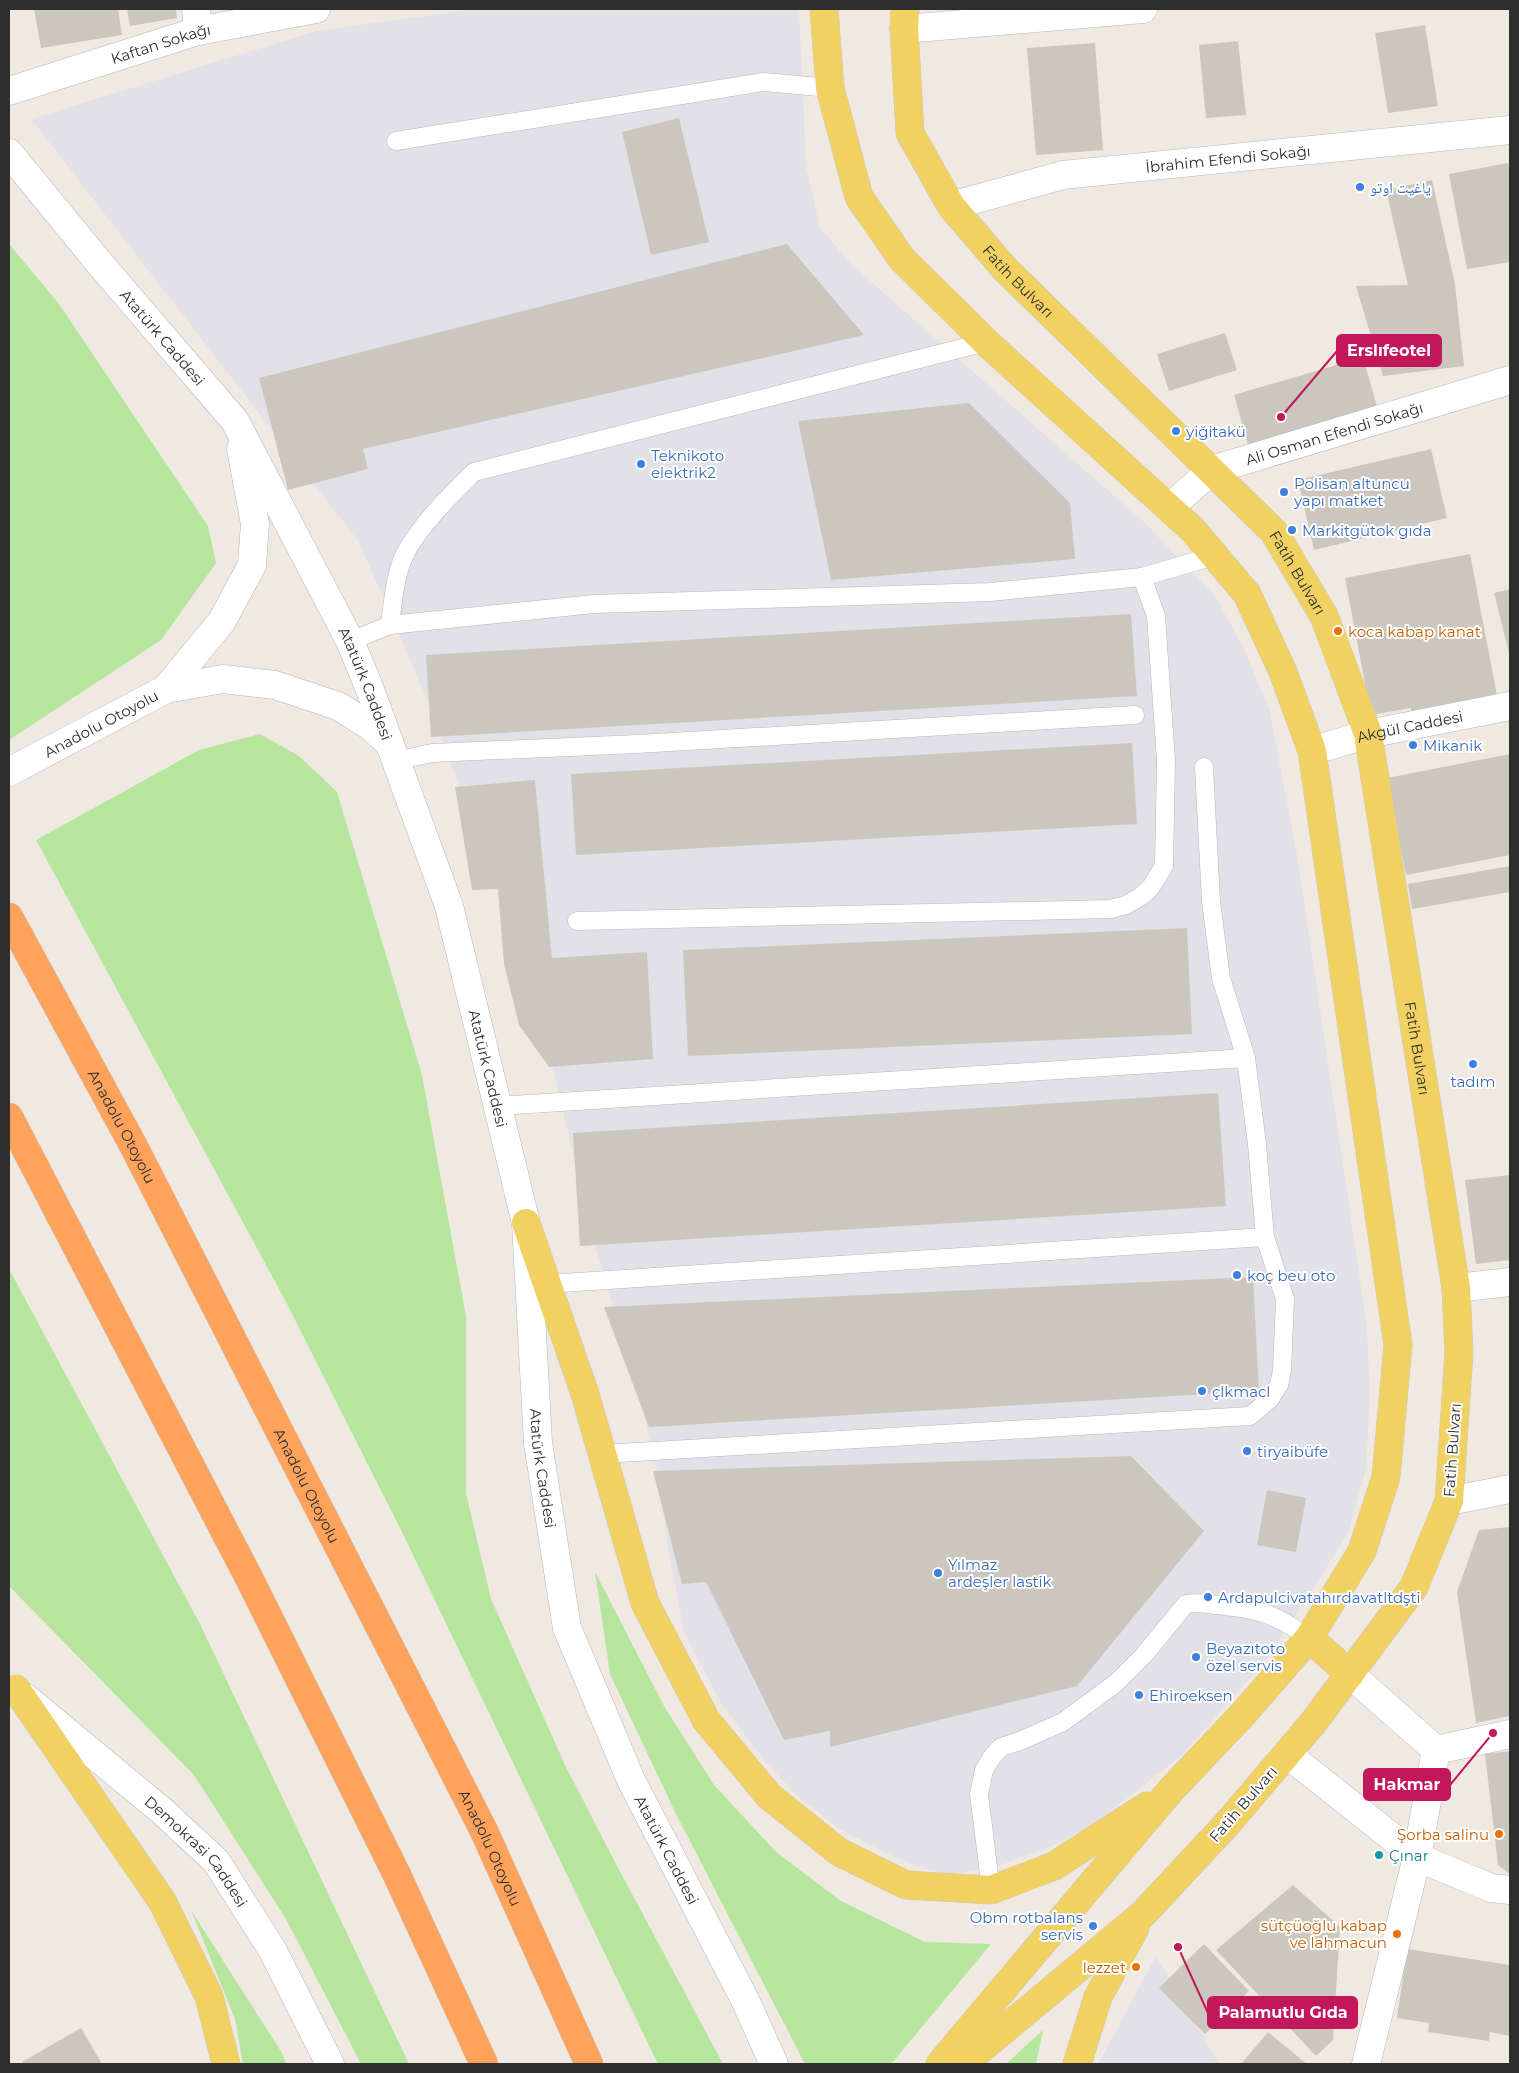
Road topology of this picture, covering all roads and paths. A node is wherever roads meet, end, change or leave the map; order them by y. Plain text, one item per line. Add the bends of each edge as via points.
1 (316, 9) edge
2 (824, 9) edge
3 (1142, 9) edge
4 (905, 19) edge
5 (197, 20) edge
6 (830, 88) junction
7 (9, 91) edge
8 (1510, 130) edge
9 (396, 141) dead end
10 (9, 153) edge
11 (951, 206) junction
12 (986, 342) junction
13 (1510, 380) edge
14 (235, 421) junction
15 (1212, 470) junction
16 (1169, 508) junction
17 (1214, 556) junction
18 (1142, 577) junction
19 (390, 625) junction
20 (350, 641) junction
21 (166, 689) junction
22 (1510, 706) edge
23 (1135, 715) dead end
24 (1368, 734) junction
25 (1312, 751) junction
26 (393, 752) junction
27 (1204, 767) dead end
28 (9, 772) edge
29 (9, 916) edge
30 (576, 921) dead end
31 (1246, 1058) junction
32 (498, 1106) junction
33 (9, 1117) edge
34 (526, 1223) junction
35 (1264, 1237) junction
36 (1510, 1282) edge
37 (547, 1284) junction
38 (1456, 1288) junction
39 (602, 1454) junction
40 (1510, 1489) edge
41 (1449, 1501) junction
42 (1309, 1638) junction
43 (1350, 1674) junction
44 (12, 1685) edge
45 (1510, 1734) edge
46 (1436, 1750) junction
47 (1287, 1754) junction
48 (1171, 1790) junction
49 (1417, 1857) junction
50 (990, 1890) junction
51 (1510, 1890) edge
52 (1143, 1914) junction
53 (226, 2064) edge
54 (330, 2064) edge
55 (484, 2064) edge
56 (589, 2064) edge
57 (774, 2064) edge
58 (940, 2064) edge
59 (963, 2064) edge
60 (1077, 2064) edge
61 (1366, 2064) edge

1 - 5 street, Kaftan Sokağı
2 - 6 main road
3 - 4 street
4 - 11 main road, Fatih Bulvarı via 910,133
5 - 7 street, Kaftan Sokağı
6 - 9 lane via 764,82
6 - 12 main road via 859,198 902,259
8 - 11 street, İbrahim Efendi Sokağı via 1063,175
10 - 14 street, Atatürk Caddesi
11 - 15 main road, Fatih Bulvarı via 1005,269
12 - 16 main road
12 - 19 lane via 474,472 449,497 406,552 395,586
13 - 15 street, Ali Osman Efendi Sokağı
14 - 20 street, Atatürk Caddesi
14 - 21 street via 255,524 252,565 222,621
15 - 16 street, Ali Osman Efendi Sokağı
15 - 24 main road, Fatih Bulvarı via 1274,532 1324,616
16 - 17 main road
17 - 18 lane
17 - 25 main road via 1247,594 1283,672
18 - 19 lane via 990,592 594,604
18 - 30 lane via 1156,616 1166,760 1164,866 1151,888 1140,898 1111,909
19 - 20 lane
20 - 26 street, Atatürk Caddesi
21 - 26 street via 223,679 275,685 338,706 370,726
21 - 28 street, Anadolu Otoyolu
22 - 24 street, Akgül Caddesi
23 - 26 lane via 637,744
24 - 25 street, Akgül Caddesi
24 - 38 main road, Fatih Bulvarı
25 - 42 main road via 1398,1345 1386,1477 1362,1551
26 - 32 street, Atatürk Caddesi via 449,906
27 - 31 lane via 1211,902 1221,978
29 - 56 highway, Anadolu Otoyolu via 133,1145 475,1813
31 - 32 lane
31 - 35 lane
32 - 34 street, Atatürk Caddesi
33 - 55 highway via 249,1578 397,1875
34 - 37 main road
34 - 57 street, Atatürk Caddesi via 538,1443 567,1628 630,1780 745,2000
35 - 37 lane
35 - 39 lane via 1285,1299 1282,1371 1279,1385 1270,1399 1250,1416
36 - 38 street
37 - 39 main road
38 - 41 main road, Fatih Bulvarı via 1458,1352
39 - 50 main road via 645,1603 706,1720 768,1796 839,1852 906,1884
40 - 41 street
41 - 43 main road, Fatih Bulvarı via 1414,1587
42 - 43 main road
42 - 48 main road
42 - 50 lane via 1286,1622 1260,1611 1197,1602 1186,1604 1143,1656 1087,1706 1064,1722 1001,1747 984,1770 979,1794
43 - 46 street
43 - 47 main road, Fatih Bulvarı
44 - 53 main road via 162,1901 209,1996
44 - 54 street, Demokrasi Caddesi via 216,1861 273,1951
45 - 46 street
46 - 49 street
47 - 49 street
47 - 52 main road, Fatih Bulvarı via 1228,1824
48 - 50 main road via 1054,1866
48 - 58 main road
49 - 51 street via 1491,1888
49 - 61 street
52 - 59 main road, Fatih Bulvarı
52 - 60 main road via 1098,1997

